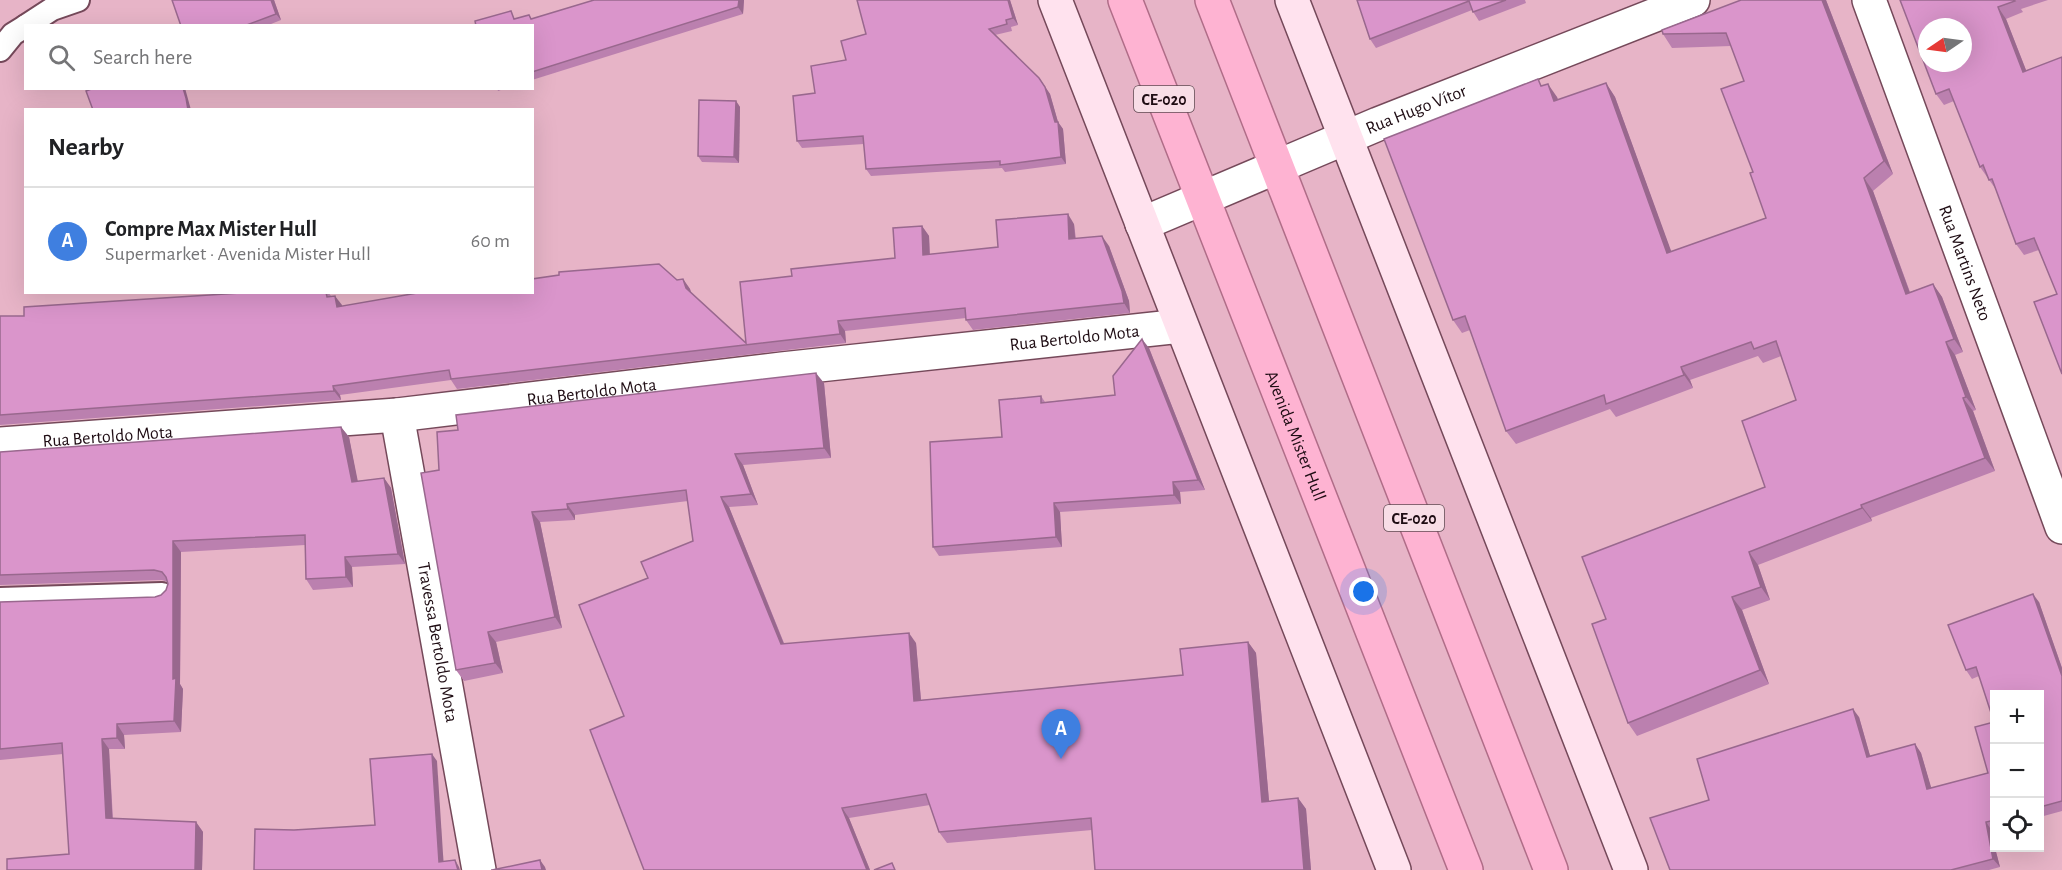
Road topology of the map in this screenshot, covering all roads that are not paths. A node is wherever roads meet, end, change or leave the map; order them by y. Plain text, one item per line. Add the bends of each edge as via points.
1 (78, 0) edge
2 (1055, 0) edge
3 (1125, 0) edge
4 (1212, 0) edge
5 (1292, 0) edge
6 (1693, 0) edge
7 (1869, 0) edge
8 (29, 24) edge
9 (24, 27) edge
10 (0, 50) edge
11 (1345, 138) junction
12 (1277, 166) junction
13 (1202, 198) junction
14 (1142, 224) junction
15 (1181, 326) junction
16 (397, 415) junction
17 (0, 444) edge
18 (2062, 527) edge
19 (162, 594) edge
20 (0, 599) edge
21 (479, 870) edge
22 (1394, 870) edge
23 (1466, 870) edge
24 (1551, 870) edge
25 (1631, 870) edge

1 - 8 lane via 52,9
2 - 14 main road
3 - 13 highway, Avenida Mister Hull / CE-020
4 - 12 highway, CE-020
5 - 11 main road
6 - 11 street, Rua Hugo Vítor
7 - 18 street, Rua Martins Neto
9 - 10 lane
11 - 12 street, Rua Hugo Vítor
11 - 25 main road
12 - 13 street, Rua Hugo Vítor
12 - 24 highway, CE-020
13 - 14 street, Rua Hugo Vítor
13 - 23 highway, Avenida Mister Hull / CE-020
14 - 15 main road
15 - 16 street, Rua Bertoldo Mota
15 - 22 main road
16 - 17 street, Rua Bertoldo Mota
16 - 21 street, Travessa Bertoldo Mota
19 - 20 lane

